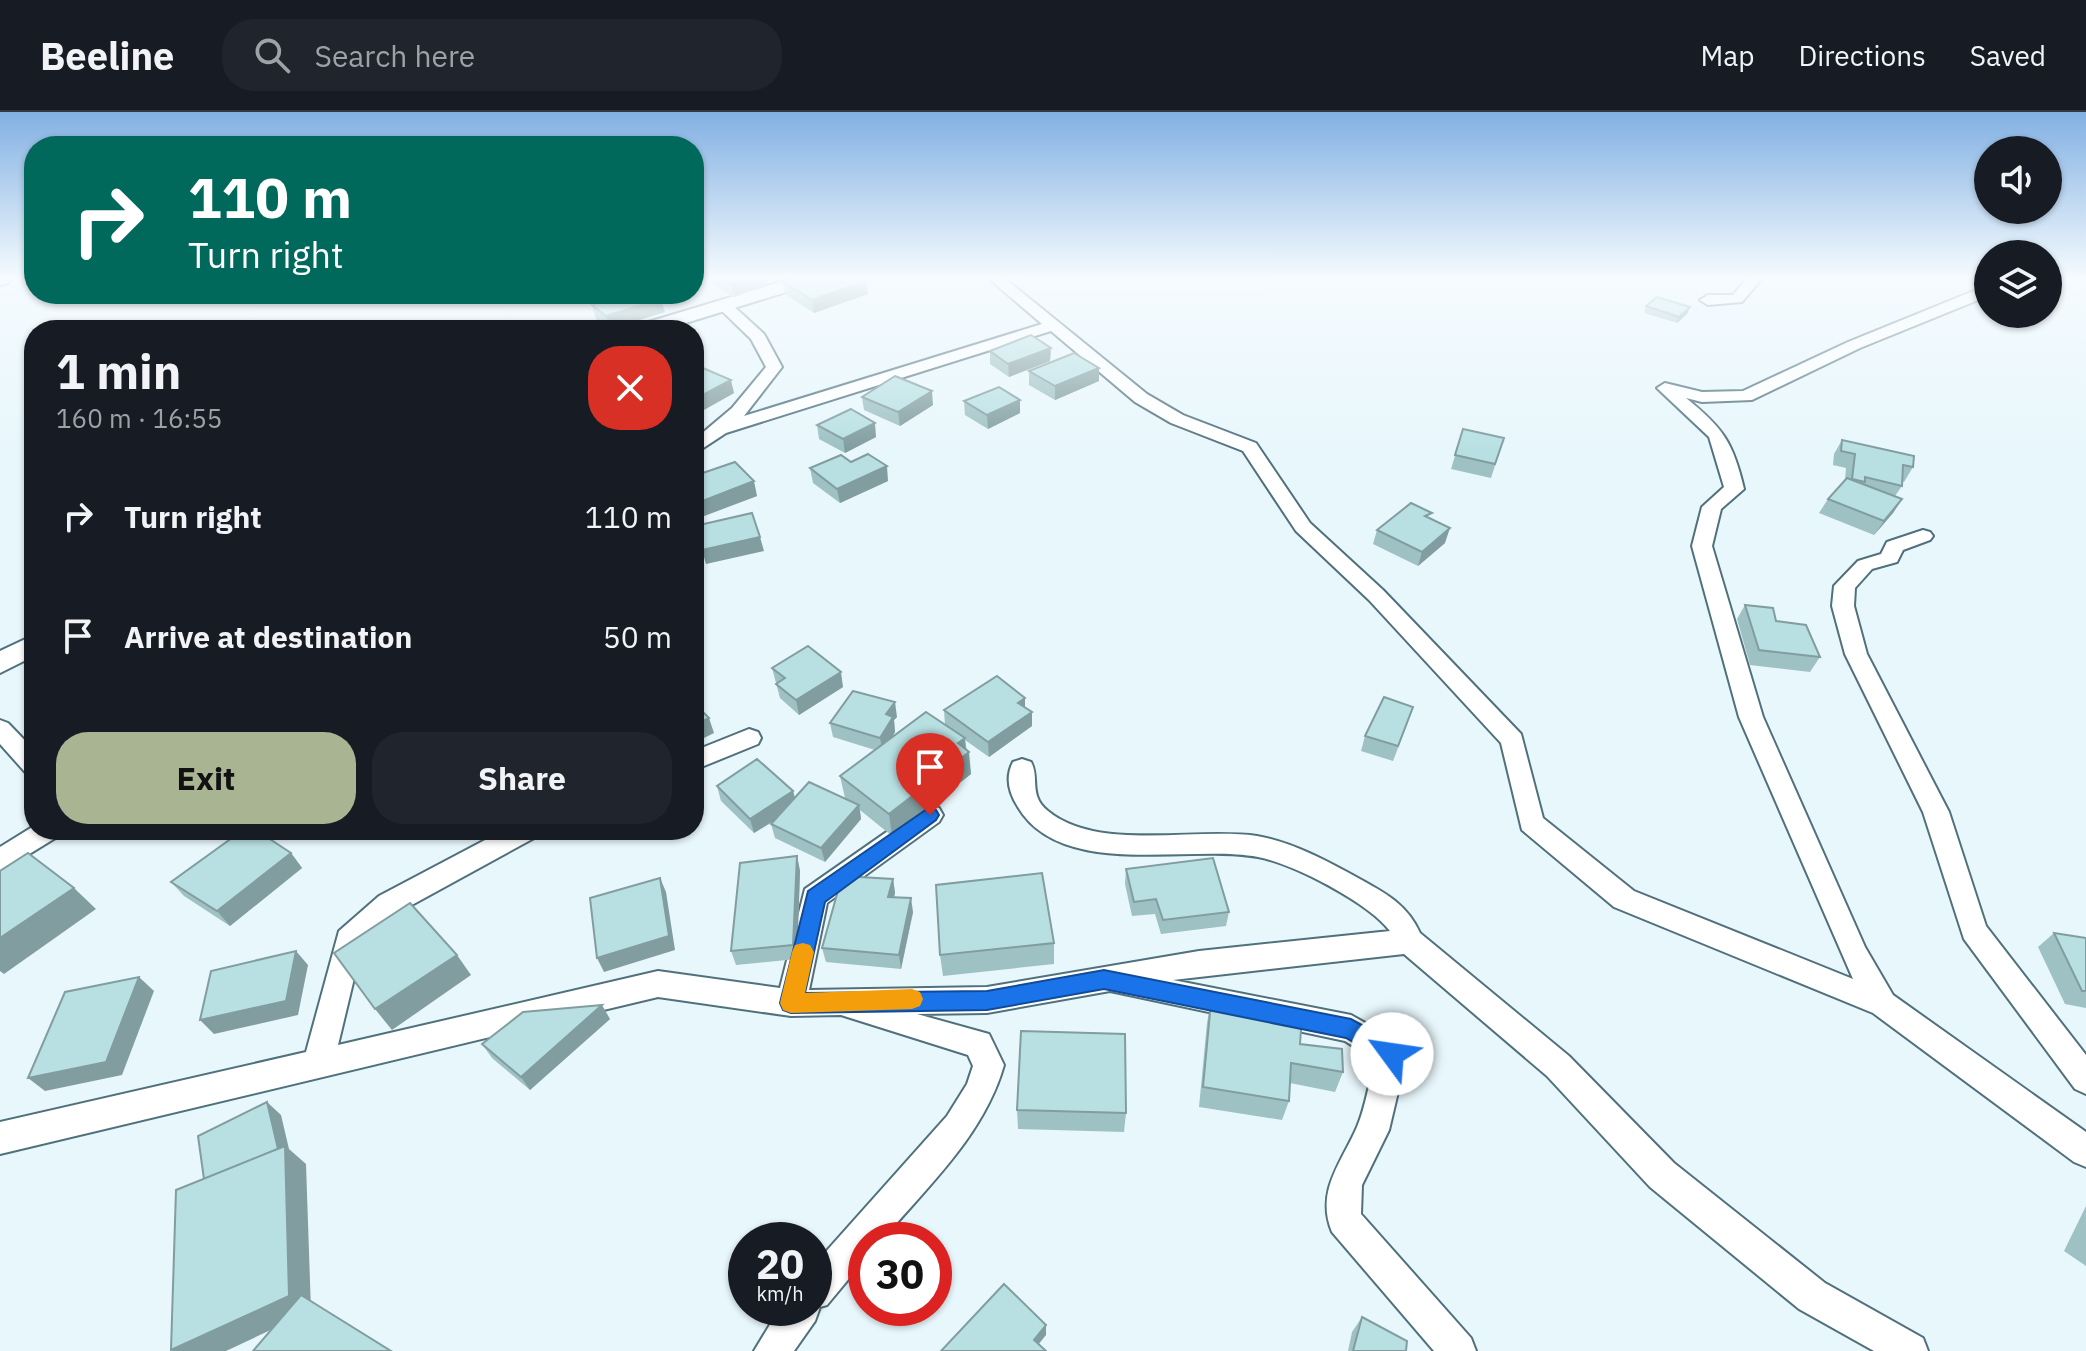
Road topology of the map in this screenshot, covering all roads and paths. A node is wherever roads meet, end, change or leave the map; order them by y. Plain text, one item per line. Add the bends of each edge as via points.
1 (756, 335) edge
2 (1023, 335) edge
3 (1067, 335) edge
4 (1879, 335) edge
5 (723, 428) junction
6 (704, 442) edge
7 (1923, 536) dead end
8 (24, 650) edge
9 (0, 663) edge
10 (0, 729) edge
11 (749, 738) dead end
12 (24, 755) edge
13 (704, 757) edge
14 (1022, 768) dead end
15 (930, 815) dead end
16 (33, 840) edge
17 (508, 840) edge
18 (0, 861) edge
19 (1409, 941) junction
20 (1104, 979) junction
21 (835, 1001) junction
22 (791, 1003) junction
23 (1883, 1004) junction
24 (318, 1064) junction
25 (2086, 1079) edge
26 (0, 1138) edge
27 (2086, 1151) edge
28 (832, 1271) edge
29 (789, 1326) edge
30 (772, 1351) edge
31 (1458, 1351) edge
32 (1910, 1351) edge

1 - 5 street via 774,367
2 - 5 street
3 - 23 street via 1141,398 1177,419 1250,447 1303,527 1376,595 1512,740 1531,823 1624,899
4 - 23 street via 1746,396 1702,397 1665,388 1716,433 1727,458 1734,489 1712,507 1702,546 1751,717 1854,953
5 - 6 street
7 - 25 street via 1894,546 1890,558 1865,565 1845,586 1843,606 1856,654 1936,812 1974,931
8 - 9 street
10 - 12 street
11 - 13 street
14 - 19 street via 1022,793 1036,815 1059,831 1148,846 1259,847 1335,877 1381,904 1403,922
15 - 22 street via 815,897
16 - 18 street
17 - 24 street via 389,904 349,939
19 - 20 street via 1199,963
19 - 32 street via 1558,1066 1662,1175 1812,1296
20 - 21 street via 987,1000
20 - 31 street via 1351,1029 1392,1054 1373,1130 1345,1183 1344,1220
21 - 22 street
21 - 28 street via 978,1044 989,1065 981,1091 958,1127
22 - 24 street via 658,984
23 - 27 street
24 - 26 street
29 - 30 street

